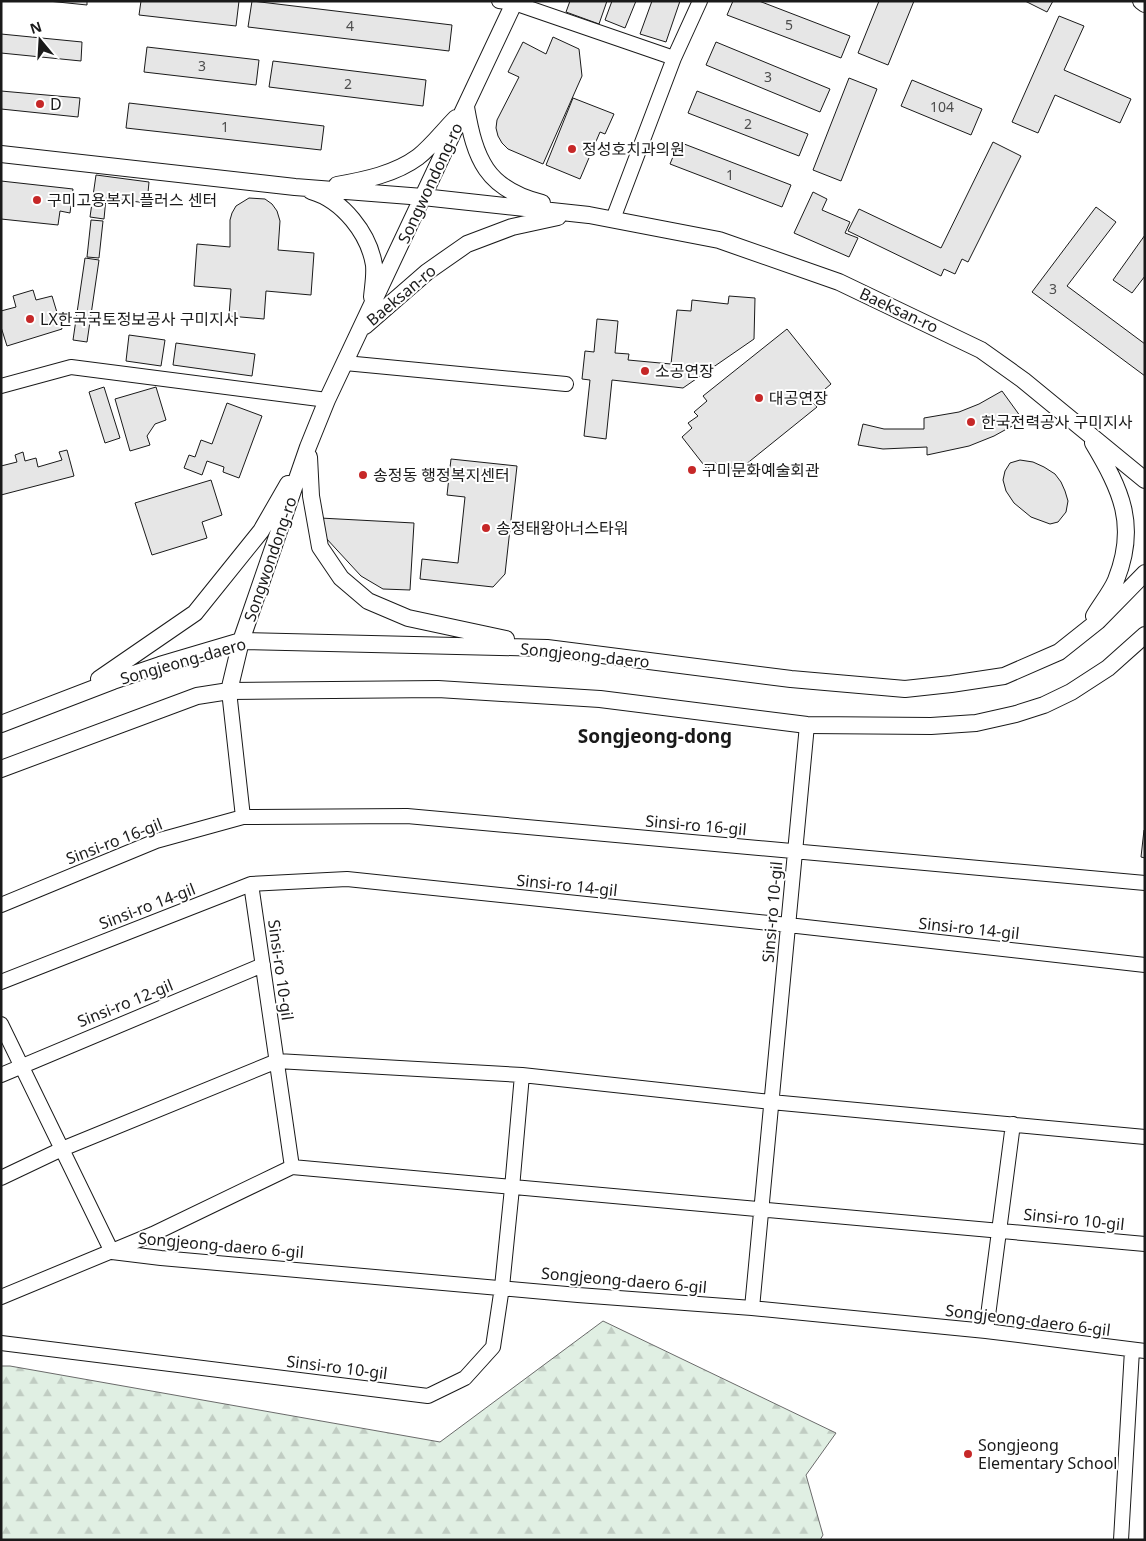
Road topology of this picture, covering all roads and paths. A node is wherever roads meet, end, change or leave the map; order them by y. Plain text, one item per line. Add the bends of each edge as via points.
1 (700, 1) edge
2 (1141, 1) edge
3 (510, 2) edge
4 (1145, 4) edge
5 (674, 58) junction
6 (466, 107) junction
7 (1, 154) edge
8 (295, 187) junction
9 (423, 197) junction
10 (589, 215) junction
11 (613, 218) junction
12 (360, 330) junction
13 (345, 363) junction
14 (566, 384) dead end
15 (1, 386) edge
16 (327, 400) junction
17 (1086, 430) junction
18 (308, 447) junction
19 (1145, 480) edge
20 (1145, 574) edge
21 (1086, 631) junction
22 (1145, 635) edge
23 (241, 641) junction
24 (547, 648) junction
25 (229, 691) junction
26 (79, 693) junction
27 (1, 724) edge
28 (807, 725) junction
29 (1, 770) edge
30 (243, 817) junction
31 (795, 851) junction
32 (1145, 883) edge
33 (251, 884) junction
34 (1, 905) edge
35 (788, 925) junction
36 (1145, 965) edge
37 (263, 966) junction
38 (1, 982) edge
39 (1, 1024) edge
40 (277, 1061) junction
41 (21, 1065) junction
42 (1, 1075) edge
43 (522, 1075) junction
44 (771, 1102) junction
45 (1013, 1124) junction
46 (1145, 1137) edge
47 (62, 1149) junction
48 (292, 1167) junction
49 (1, 1178) edge
50 (512, 1188) junction
51 (762, 1208) junction
52 (1000, 1230) junction
53 (1145, 1244) edge
54 (112, 1252) junction
55 (502, 1287) junction
56 (1, 1297) edge
57 (752, 1308) junction
58 (986, 1331) junction
59 (1, 1342) edge
60 (1138, 1351) edge
61 (1121, 1540) edge

1 - 5 street
2 - 4 street
3 - 5 street, Songwondong-ro
3 - 6 street, Songwondong-ro
5 - 11 street
6 - 8 street, Baeksan-ro via 418,157 396,170 353,182
6 - 9 street, Songwondong-ro
6 - 10 street, Baeksan-ro via 472,140 482,164 493,177 509,190 531,200
7 - 8 street, Baeksan-ro
8 - 9 street, Baeksan-ro
8 - 12 street, Baeksan-ro via 318,193 350,216 367,245 374,264 374,279 372,298
9 - 10 street, Baeksan-ro
9 - 12 street, Songwondong-ro
10 - 11 street, Baeksan-ro
10 - 12 street, Baeksan-ro via 548,218 467,244 427,272
11 - 17 street, Baeksan-ro via 719,240 839,282 981,350
12 - 13 street, Songwondong-ro
13 - 14 street
13 - 16 street, Songwondong-ro
15 - 16 street via 71,367
16 - 18 street, Songwondong-ro
17 - 19 street, Baeksan-ro
17 - 21 street via 1112,474 1124,508 1127,531 1116,580
18 - 23 street, Songwondong-ro
18 - 24 street via 311,496 320,547 341,578 368,602 408,618
18 - 26 street via 261,531 195,613
20 - 21 street, Songjeong-daero
21 - 24 street, Songjeong-daero via 1059,652 1004,676 905,689 791,679
22 - 28 street via 1108,668 1071,692 1044,706 1016,714 976,723 931,726
23 - 24 street, Songjeong-daero
23 - 25 street, Songwondong-ro
23 - 26 street, Songjeong-daero via 160,664
25 - 28 street via 438,689 600,700
25 - 29 street via 197,696
25 - 30 street
26 - 27 street, Songjeong-daero
28 - 31 street, Sinsi-ro 10-gil
30 - 31 street, Sinsi-ro 16-gil via 407,816
30 - 34 street, Sinsi-ro 16-gil via 156,841
31 - 32 street, Sinsi-ro 16-gil
31 - 35 street, Sinsi-ro 10-gil
33 - 35 street, Sinsi-ro 14-gil via 347,879
33 - 37 street, Sinsi-ro 10-gil
33 - 38 street, Sinsi-ro 14-gil
35 - 36 street, Sinsi-ro 14-gil
35 - 44 street, Sinsi-ro 10-gil
37 - 40 street, Sinsi-ro 10-gil
37 - 41 street, Sinsi-ro 12-gil
39 - 41 street
40 - 43 street
40 - 47 street
40 - 48 street, Sinsi-ro 10-gil
41 - 42 street, Sinsi-ro 12-gil
41 - 47 street
43 - 44 street
43 - 50 street, Sinsi-ro 10-gil
44 - 45 street
44 - 51 street, Sinsi-ro 10-gil
45 - 46 street
45 - 52 street, Sinsi-ro 10-gil
47 - 49 street
47 - 54 street
48 - 50 street, Sinsi-ro 10-gil
48 - 54 street, Songjeong-daero 6-gil
50 - 51 street, Sinsi-ro 10-gil
50 - 55 street, Sinsi-ro 10-gil
51 - 52 street, Sinsi-ro 10-gil
51 - 57 street, Sinsi-ro 10-gil
52 - 53 street, Sinsi-ro 10-gil
52 - 58 street, Sinsi-ro 10-gil
54 - 55 street, Songjeong-daero 6-gil
54 - 56 street, Songjeong-daero 6-gil
55 - 57 street, Songjeong-daero 6-gil
55 - 59 street, Sinsi-ro 10-gil via 493,1347 465,1378 428,1396
57 - 58 street, Songjeong-daero 6-gil
58 - 60 street, Songjeong-daero 6-gil
60 - 61 street, Songjeong-daero 6-gil

